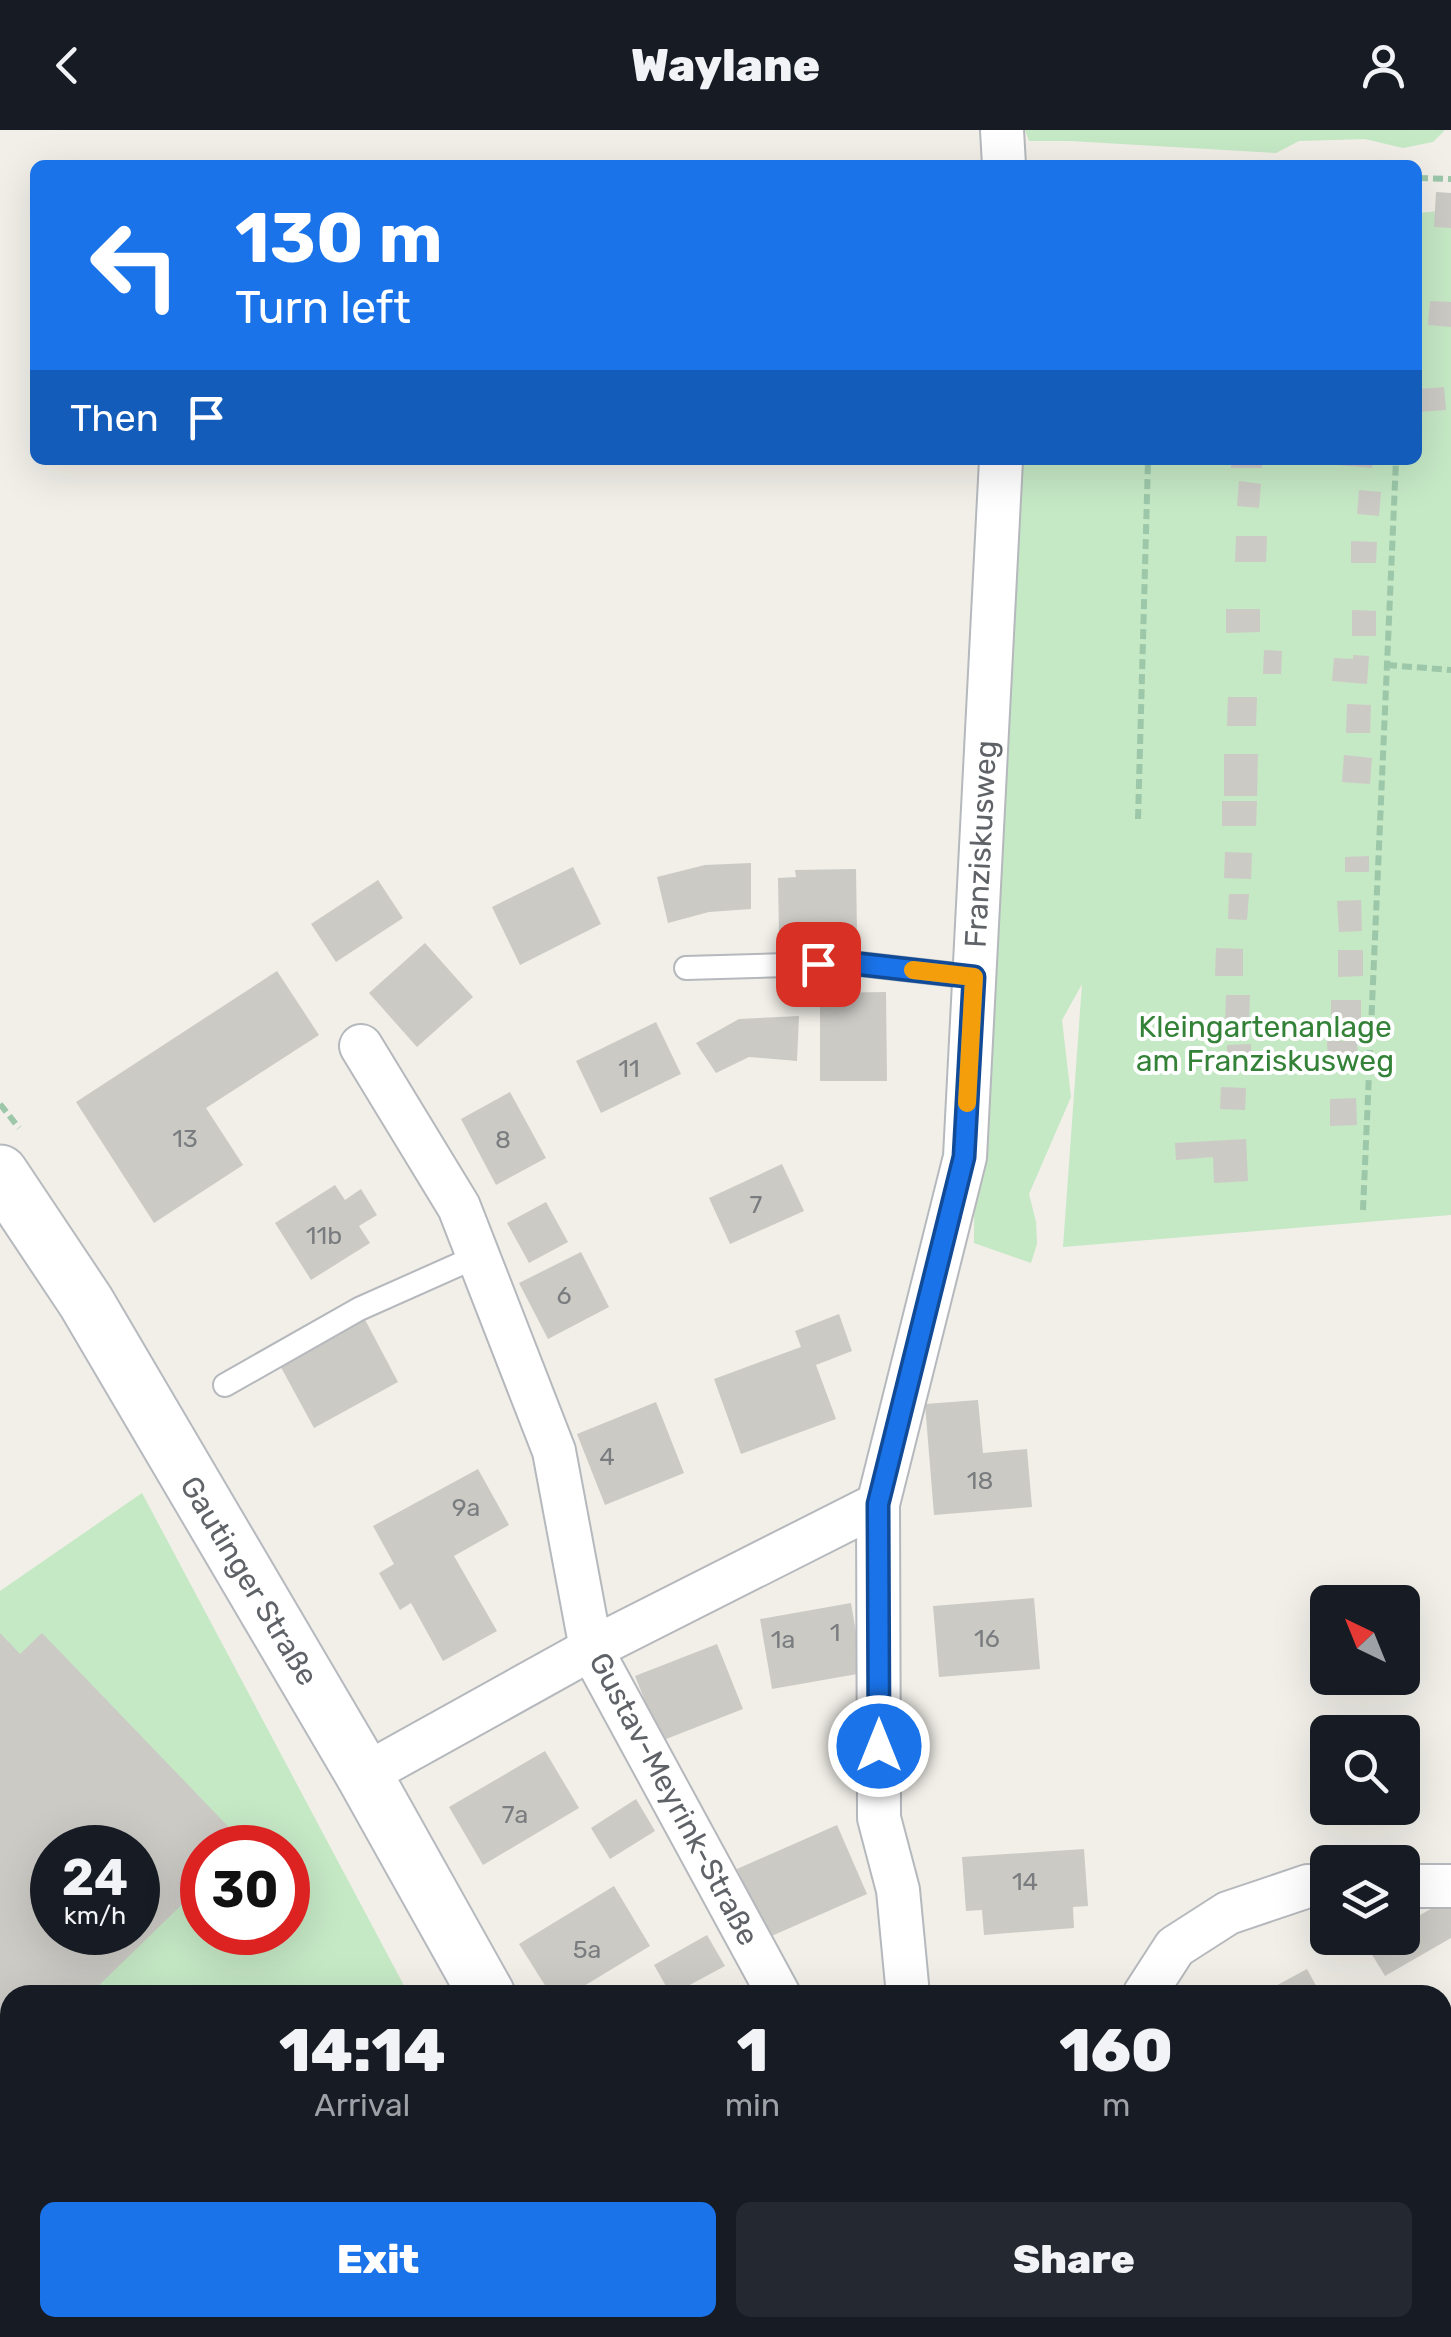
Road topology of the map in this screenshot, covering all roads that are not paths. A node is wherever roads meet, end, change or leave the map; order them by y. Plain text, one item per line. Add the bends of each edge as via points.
1 (1002, 130) edge
2 (1004, 160) edge
3 (1001, 465) edge
4 (686, 968) dead end
5 (974, 977) junction
6 (361, 1046) dead end
7 (0, 1173) edge
8 (478, 1256) junction
9 (225, 1385) dead end
10 (878, 1504) junction
11 (591, 1648) junction
12 (364, 1775) junction
13 (1310, 1886) edge
14 (1420, 1886) edge
15 (1451, 1886) edge
16 (482, 1985) edge
17 (775, 1985) edge
18 (907, 1985) edge
19 (1150, 1985) edge

1 - 2 street
3 - 5 street, Franziskusweg
4 - 5 lane via 851,963
5 - 10 street, Franziskusweg via 964,1157
6 - 8 street, Gustav-Meyrink-Straße via 459,1207
7 - 12 main road, Gautinger Straße via 86,1302
8 - 9 lane via 359,1309
8 - 11 street, Gustav-Meyrink-Straße via 554,1451
10 - 11 street
10 - 18 street, Franziskusweg via 879,1818 898,1890
11 - 12 street
11 - 17 street, Gustav-Meyrink-Straße
12 - 16 main road, Gautinger Straße
13 - 19 street via 1228,1913 1175,1947
14 - 15 street

